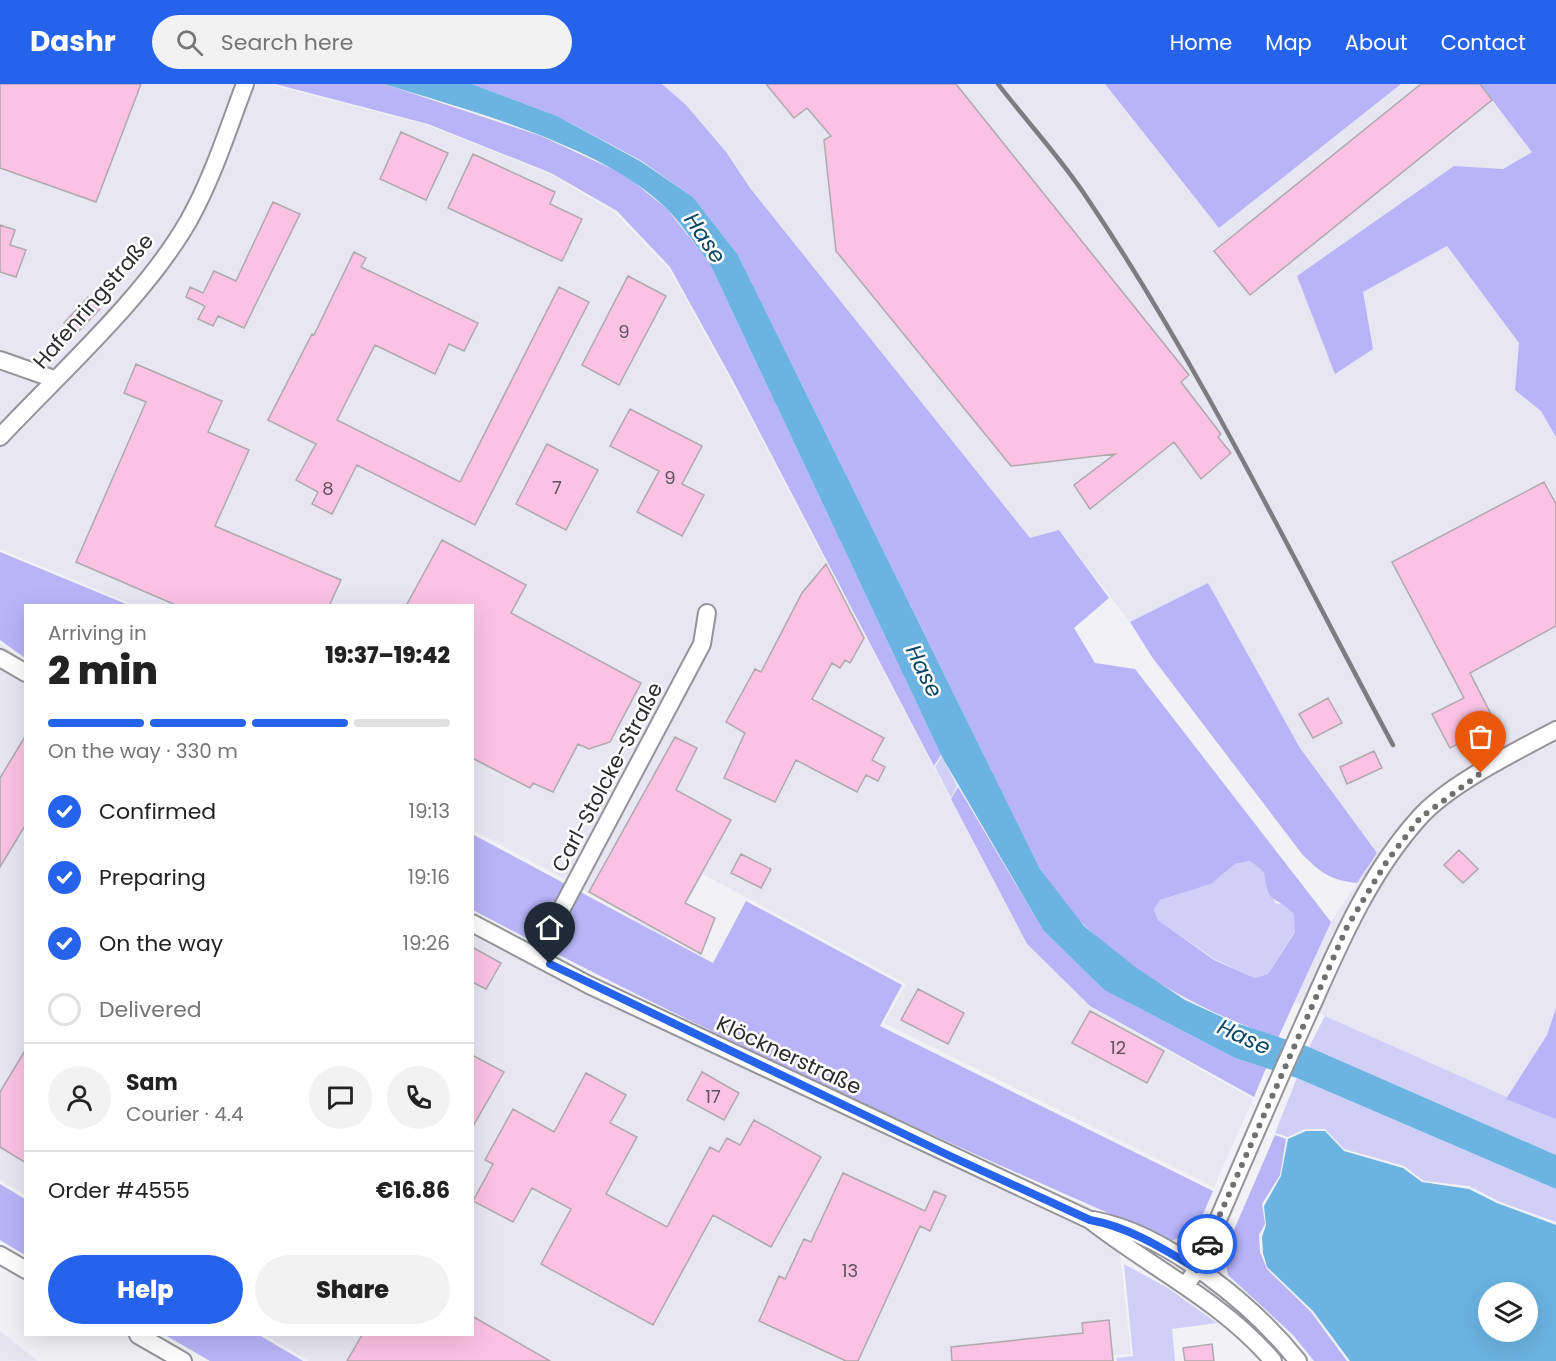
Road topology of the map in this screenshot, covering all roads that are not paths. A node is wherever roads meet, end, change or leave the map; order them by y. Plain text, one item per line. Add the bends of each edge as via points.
1 (245, 84) edge
2 (0, 360) edge
3 (54, 379) junction
4 (0, 437) edge
5 (707, 613) dead end
6 (0, 658) edge
7 (24, 672) edge
8 (1556, 730) edge
9 (474, 923) edge
10 (536, 957) junction
11 (1090, 1220) junction
12 (0, 1256) edge
13 (24, 1269) edge
14 (1197, 1269) junction
15 (1186, 1285) junction
16 (140, 1336) edge
17 (183, 1361) edge
18 (1273, 1361) edge
19 (1298, 1361) edge

1 - 3 street, Hafenringstraße via 216,164 189,220 120,310
2 - 3 street
3 - 4 street, Hafenringstraße
5 - 10 street, Carl-Stolcke-Straße via 702,644
6 - 7 street
8 - 14 street via 1461,785 1420,818 1387,861 1347,927
9 - 10 street, Klöcknerstraße
10 - 11 street, Klöcknerstraße
11 - 14 street, Klöcknerstraße via 1111,1223
11 - 15 street, Klöcknerstraße via 1128,1250
12 - 13 street
14 - 15 street
14 - 19 street, Klöcknerstraße via 1234,1296
15 - 18 street, Klöcknerstraße via 1221,1310
16 - 17 street

